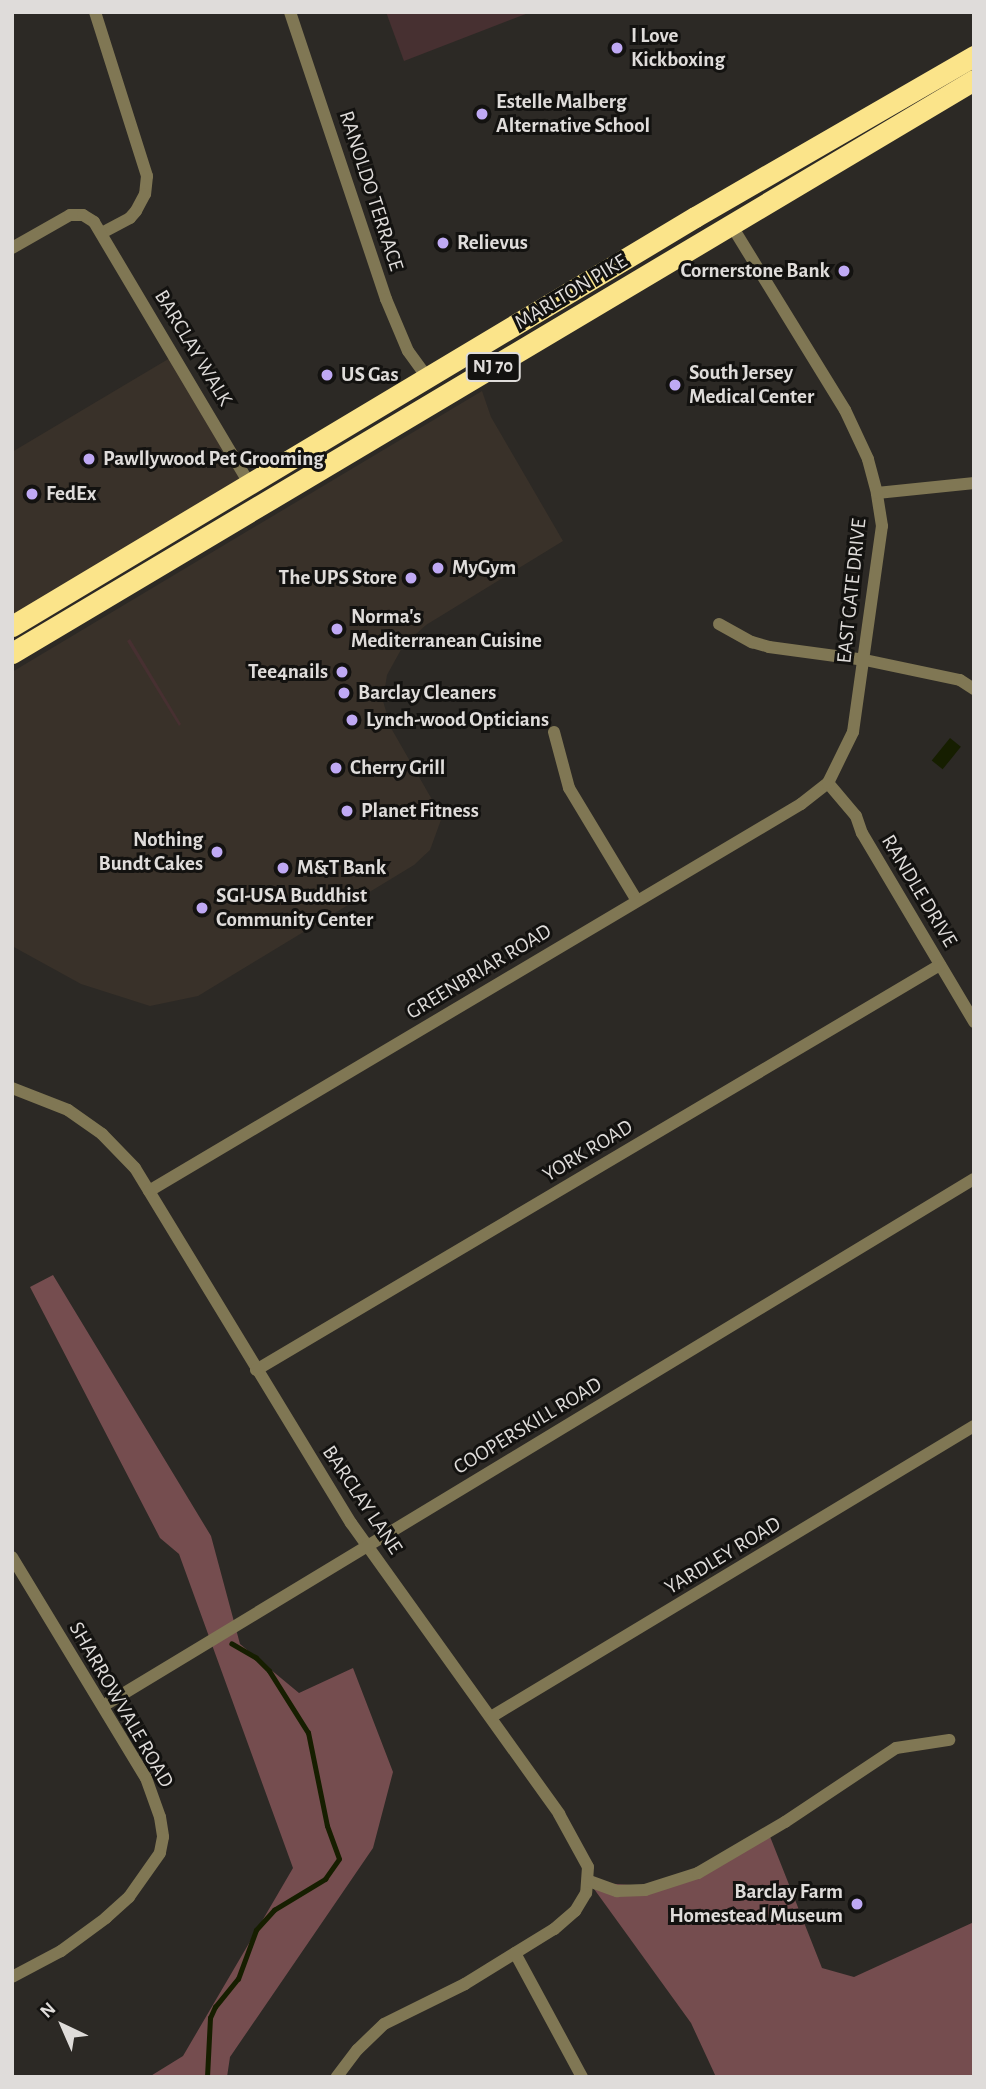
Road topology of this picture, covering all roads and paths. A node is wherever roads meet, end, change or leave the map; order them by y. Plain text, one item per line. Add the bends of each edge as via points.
1 (95, 12) edge
2 (290, 12) edge
3 (974, 56) edge
4 (974, 80) edge
5 (695, 217) junction
6 (731, 225) junction
7 (102, 233) junction
8 (12, 248) edge
9 (477, 376) junction
10 (427, 377) junction
11 (249, 483) junction
12 (974, 483) edge
13 (877, 493) junction
14 (719, 624) dead end
15 (12, 626) edge
16 (12, 653) edge
17 (865, 660) junction
18 (974, 689) edge
19 (554, 732) dead end
20 (828, 783) junction
21 (636, 899) junction
22 (940, 965) junction
23 (974, 1022) edge
24 (12, 1088) edge
25 (974, 1179) edge
26 (149, 1191) junction
27 (256, 1370) junction
28 (974, 1426) edge
29 (368, 1546) junction
30 (12, 1557) edge
31 (103, 1706) junction
32 (491, 1717) junction
33 (949, 1740) dead end
34 (589, 1881) junction
35 (515, 1953) junction
36 (12, 1977) edge
37 (337, 2077) edge
38 (582, 2077) edge

1 - 7 street via 147,176 136,211
2 - 10 street, RANOLDO TERRACE via 386,299 404,342
3 - 5 highway, MARLTON PIKE / NJ 70
4 - 6 highway, MARLTON PIKE / NJ 70
5 - 9 highway via 639,262 486,353 476,365
5 - 10 highway, MARLTON PIKE / NJ 70
6 - 9 highway, MARLTON PIKE / NJ 70
6 - 13 street, EAST GATE DRIVE via 845,410 868,459
7 - 8 street, BARCLAY WALK via 89,218 70,215
7 - 11 street, BARCLAY WALK
9 - 16 highway, MARLTON PIKE / NJ 70
10 - 11 highway, MARLTON PIKE / NJ 70
11 - 15 highway, MARLTON PIKE / NJ 70
12 - 13 street
13 - 17 street, EAST GATE DRIVE via 882,526
14 - 17 street via 769,647
17 - 18 street via 960,680
17 - 20 street, EAST GATE DRIVE via 853,732
19 - 21 street via 569,788
20 - 21 street, GREENBRIAR ROAD via 801,804
20 - 22 street, RANDLE DRIVE via 856,816
21 - 26 street, GREENBRIAR ROAD
22 - 23 street, RANDLE DRIVE
22 - 27 street, YORK ROAD
24 - 26 street, BARCLAY LANE via 68,1110 102,1134 135,1168
25 - 29 street, COOPERSKILL ROAD
26 - 27 street, BARCLAY LANE
27 - 29 street, BARCLAY LANE
28 - 32 street, YARDLEY ROAD
29 - 31 street, COOPERSKILL ROAD
29 - 32 street, BARCLAY LANE
30 - 31 street, SHARROWVALE ROAD
31 - 36 street, SHARROWVALE ROAD via 146,1778 160,1817 160,1853 147,1876 106,1918 61,1951
32 - 34 street, BARCLAY LANE via 559,1814 588,1867
33 - 34 street via 897,1748 785,1822 698,1872 645,1890 618,1891
34 - 35 street via 575,1911
35 - 37 street via 466,1984 384,2024
35 - 38 street

